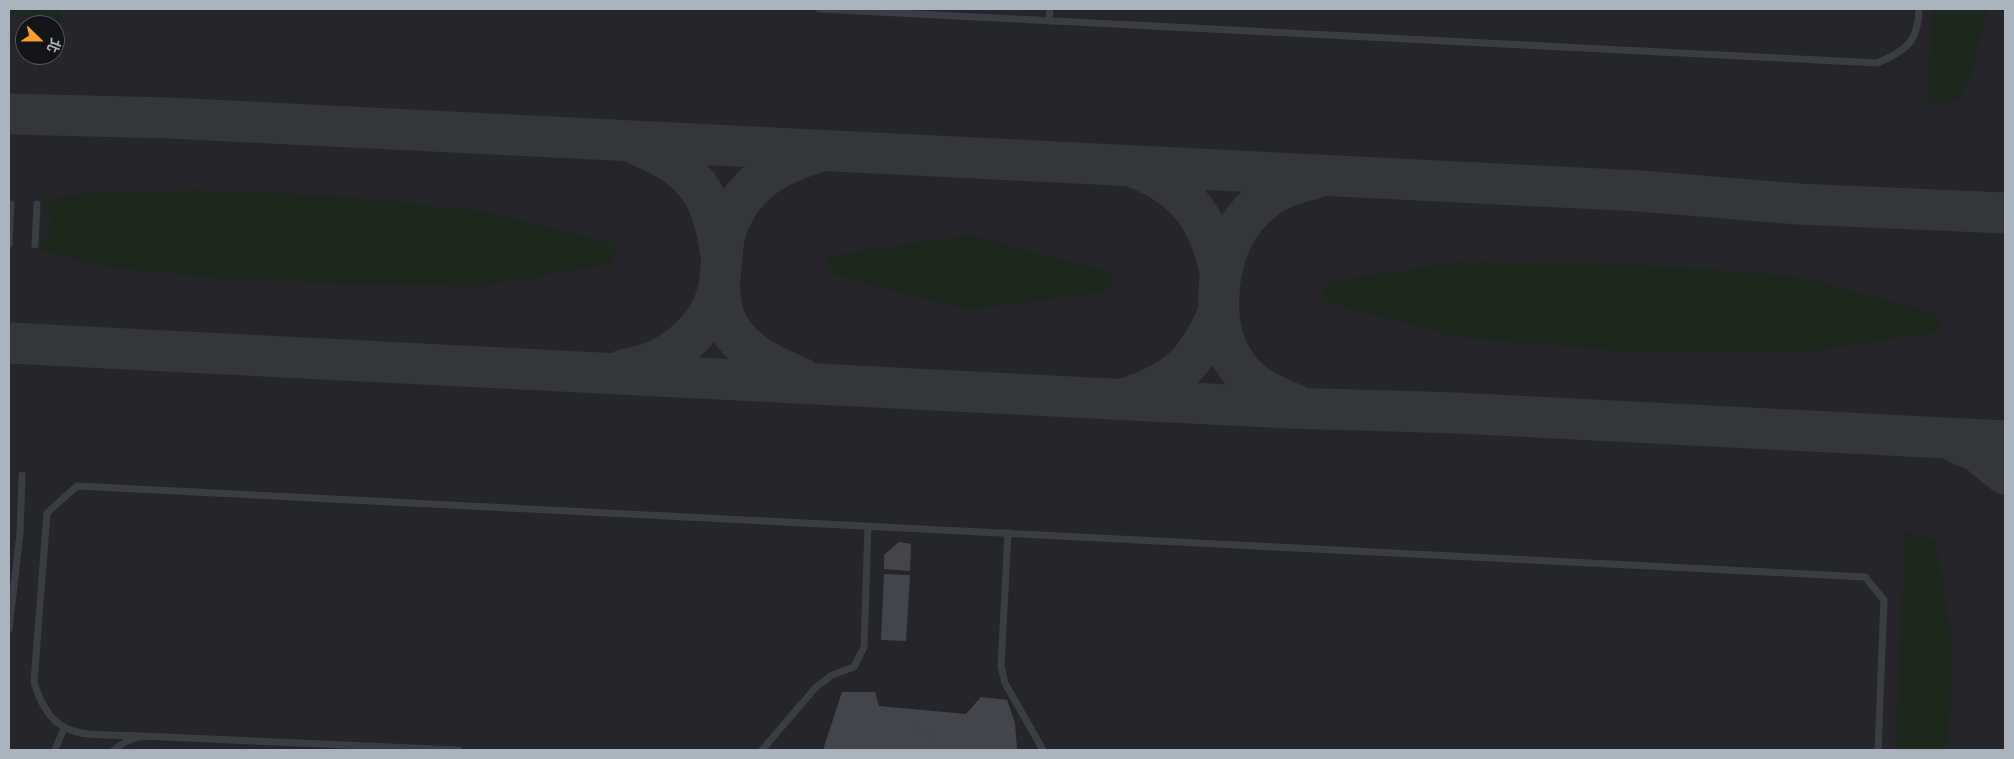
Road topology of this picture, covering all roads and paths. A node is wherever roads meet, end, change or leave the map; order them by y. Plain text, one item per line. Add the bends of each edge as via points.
1 (820, 9) edge
2 (1050, 9) edge
3 (1919, 9) edge
4 (1049, 21) junction
5 (11, 204) dead end
6 (37, 204) dead end
7 (9, 244) edge
8 (35, 245) dead end
9 (22, 475) dead end
10 (868, 526) junction
11 (1008, 534) junction
12 (9, 629) edge
13 (914, 720) dead end
14 (64, 728) junction
15 (929, 730) dead end
16 (913, 732) dead end
17 (141, 736) junction
18 (928, 736) dead end
19 (897, 744) dead end
20 (915, 745) dead end
21 (55, 750) edge
22 (114, 750) edge
23 (458, 750) edge
24 (762, 750) edge
25 (896, 750) edge
26 (915, 750) edge
27 (1043, 750) edge
28 (1878, 750) edge

1 - 4 lane
2 - 4 lane
3 - 4 lane via 1914,38 1898,54 1877,63
5 - 7 lane
6 - 8 lane
9 - 12 lane via 20,532
10 - 11 lane
10 - 14 lane via 77,486 47,513 34,682 47,714
10 - 24 lane via 864,647 854,667 832,675 816,687
11 - 27 lane via 1001,666 1005,684
11 - 28 lane via 1866,577 1884,600
13 - 16 path
14 - 17 lane via 73,732
14 - 21 lane
15 - 18 path
17 - 22 lane
17 - 23 lane
19 - 25 path
20 - 26 path

